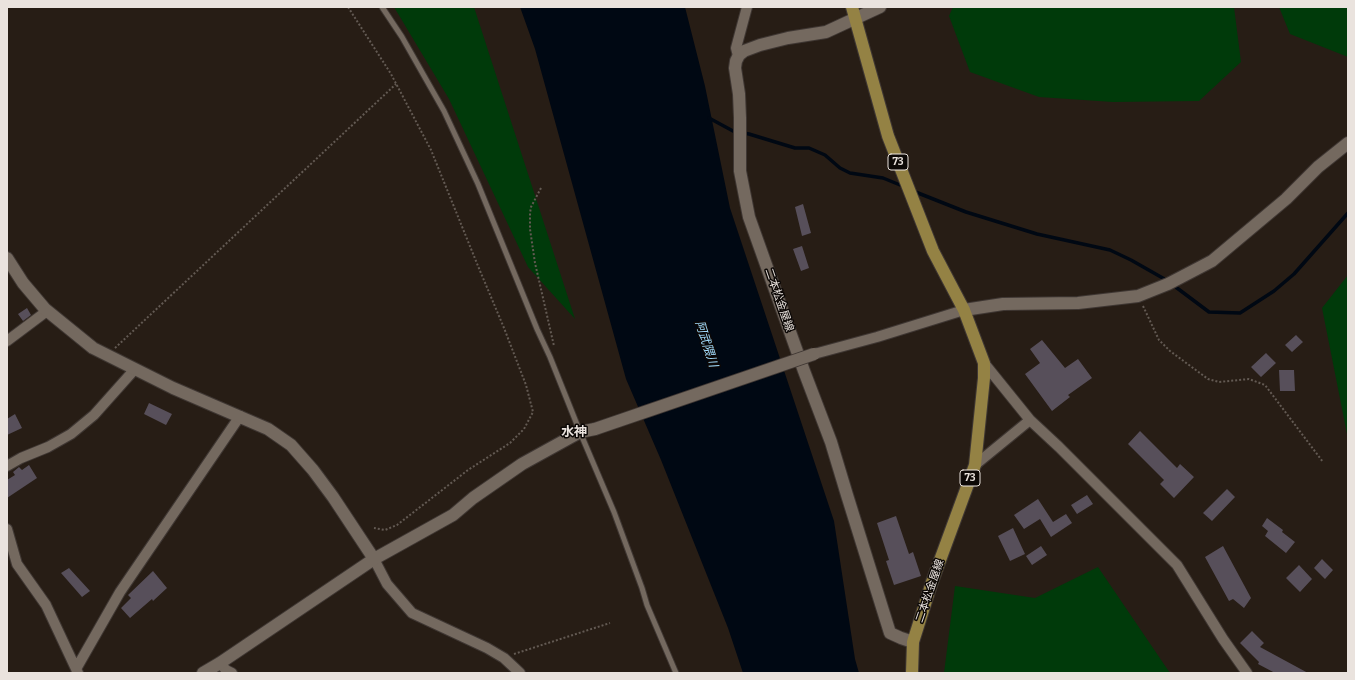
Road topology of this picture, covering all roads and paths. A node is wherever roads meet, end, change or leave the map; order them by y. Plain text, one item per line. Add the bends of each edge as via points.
1 (348, 7) edge
2 (382, 7) edge
3 (747, 7) edge
4 (880, 7) edge
5 (854, 13) edge
6 (739, 55) junction
7 (396, 84) junction
8 (1348, 143) edge
9 (540, 188) dead end
10 (9, 265) edge
11 (1138, 296) junction
12 (964, 310) junction
13 (47, 311) junction
14 (7, 341) edge
15 (814, 354) joint
16 (107, 355) junction
17 (550, 357) junction
18 (984, 363) junction
19 (135, 370) junction
20 (240, 416) junction
21 (1030, 420) junction
22 (580, 432) junction
23 (1323, 462) dead end
24 (975, 465) junction
25 (7, 466) edge
26 (374, 528) dead end
27 (7, 529) edge
28 (374, 559) junction
29 (610, 623) dead end
30 (913, 642) junction
31 (504, 658) junction
32 (220, 664) junction
33 (77, 671) edge
34 (203, 673) edge
35 (232, 673) edge
36 (520, 673) edge
37 (676, 673) edge
38 (912, 673) edge
39 (1248, 673) edge

1 - 7 path
2 - 17 lane via 444,111 478,184
3 - 6 street via 736,48
4 - 5 street
5 - 6 street via 826,32 760,45
5 - 12 main road, 二本松金屋線 / 73 via 888,136 933,251
6 - 30 street, 二本松金屋線 via 736,68 740,118 740,171 750,217 831,442 890,633
7 - 16 path
7 - 26 path via 431,150 504,328 526,385 533,412 524,430 510,443 468,470 397,525 385,530
8 - 11 street via 1212,262
9 - 17 path via 531,207 530,229 555,350
10 - 13 street
11 - 12 street via 1078,303 1003,304
11 - 23 path via 1159,340 1170,351 1208,379 1219,382 1249,379 1265,385
12 - 15 street
12 - 18 main road, 二本松金屋線 / 73
13 - 14 street
13 - 16 street via 93,348
15 - 22 street, bridge
16 - 19 street
17 - 22 lane
18 - 21 street
18 - 24 main road, 二本松金屋線 / 73
19 - 20 street
19 - 25 street via 94,415 71,434
20 - 28 street via 268,429 291,445 333,497
20 - 33 street via 120,592
21 - 24 street
21 - 39 street via 1177,565 1223,639
22 - 28 street via 522,464 453,515
22 - 37 lane
24 - 30 main road, 二本松金屋線 / 73
27 - 33 street via 17,564 46,605
28 - 31 street via 387,584 412,614
28 - 32 street
29 - 31 path
30 - 38 main road, 二本松金屋線 / 73
31 - 36 street
32 - 34 street
32 - 35 street

